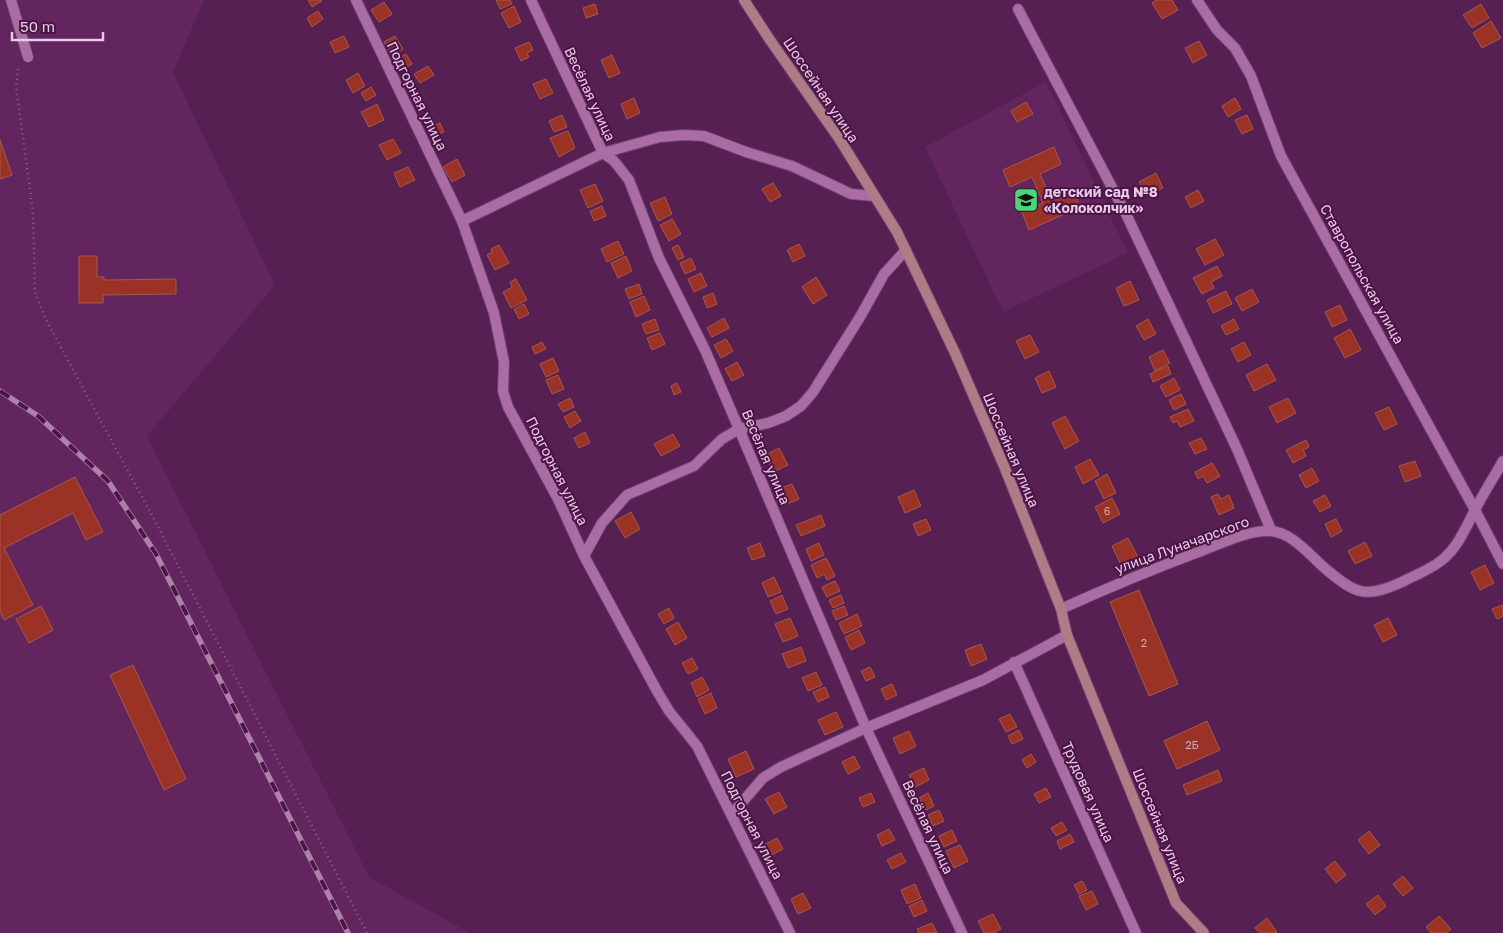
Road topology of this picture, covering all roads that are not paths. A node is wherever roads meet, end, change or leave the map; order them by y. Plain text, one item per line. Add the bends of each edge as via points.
1 (11, 0) edge
2 (356, 0) edge
3 (531, 0) edge
4 (744, 0) edge
5 (1197, 0) edge
6 (1018, 9) dead end
7 (28, 57) dead end
8 (603, 152) junction
9 (874, 196) junction
10 (462, 221) junction
11 (906, 250) junction
12 (739, 429) junction
13 (1503, 461) edge
14 (1475, 510) junction
15 (1271, 530) junction
16 (584, 556) junction
17 (1503, 564) edge
18 (1061, 608) junction
19 (1066, 634) junction
20 (1014, 662) junction
21 (866, 728) junction
22 (732, 814) junction
23 (790, 933) edge
24 (962, 933) edge
25 (1136, 933) edge
26 (1204, 933) edge

1 - 7 street
2 - 10 street, Подгорная улица
3 - 8 street, Весёлая улица
4 - 9 main road, Шоссейная улица via 840,140
5 - 14 street, Ставропольская улица via 1217,30 1236,48 1251,76 1281,156
6 - 15 street via 1126,214
8 - 9 street via 684,134 704,136 792,166 851,194
8 - 10 street
8 - 12 street, Весёлая улица via 629,180 659,258 705,350
9 - 11 main road, Шоссейная улица
10 - 16 street, Подгорная улица via 494,313 504,362 503,391 508,407 558,499
11 - 12 street via 884,274 813,392 801,406 768,423
11 - 18 main road, Шоссейная улица via 1004,466
12 - 16 street via 722,439 694,466 627,495 602,522
12 - 21 street, Весёлая улица
13 - 14 street, улица Луначарского
14 - 15 street, улица Луначарского via 1462,536 1442,560 1384,590 1370,593 1347,586 1285,534
14 - 17 street, Ставропольская улица
15 - 18 street, улица Луначарского via 1220,544
16 - 22 street, Подгорная улица via 657,691 697,746
18 - 19 main road, Шоссейная улица
19 - 20 street
19 - 26 main road, Шоссейная улица via 1176,903
20 - 21 street via 983,680
20 - 25 street, Трудовая улица
21 - 22 street via 780,767 763,778
21 - 24 street, Весёлая улица
22 - 23 street, Подгорная улица

